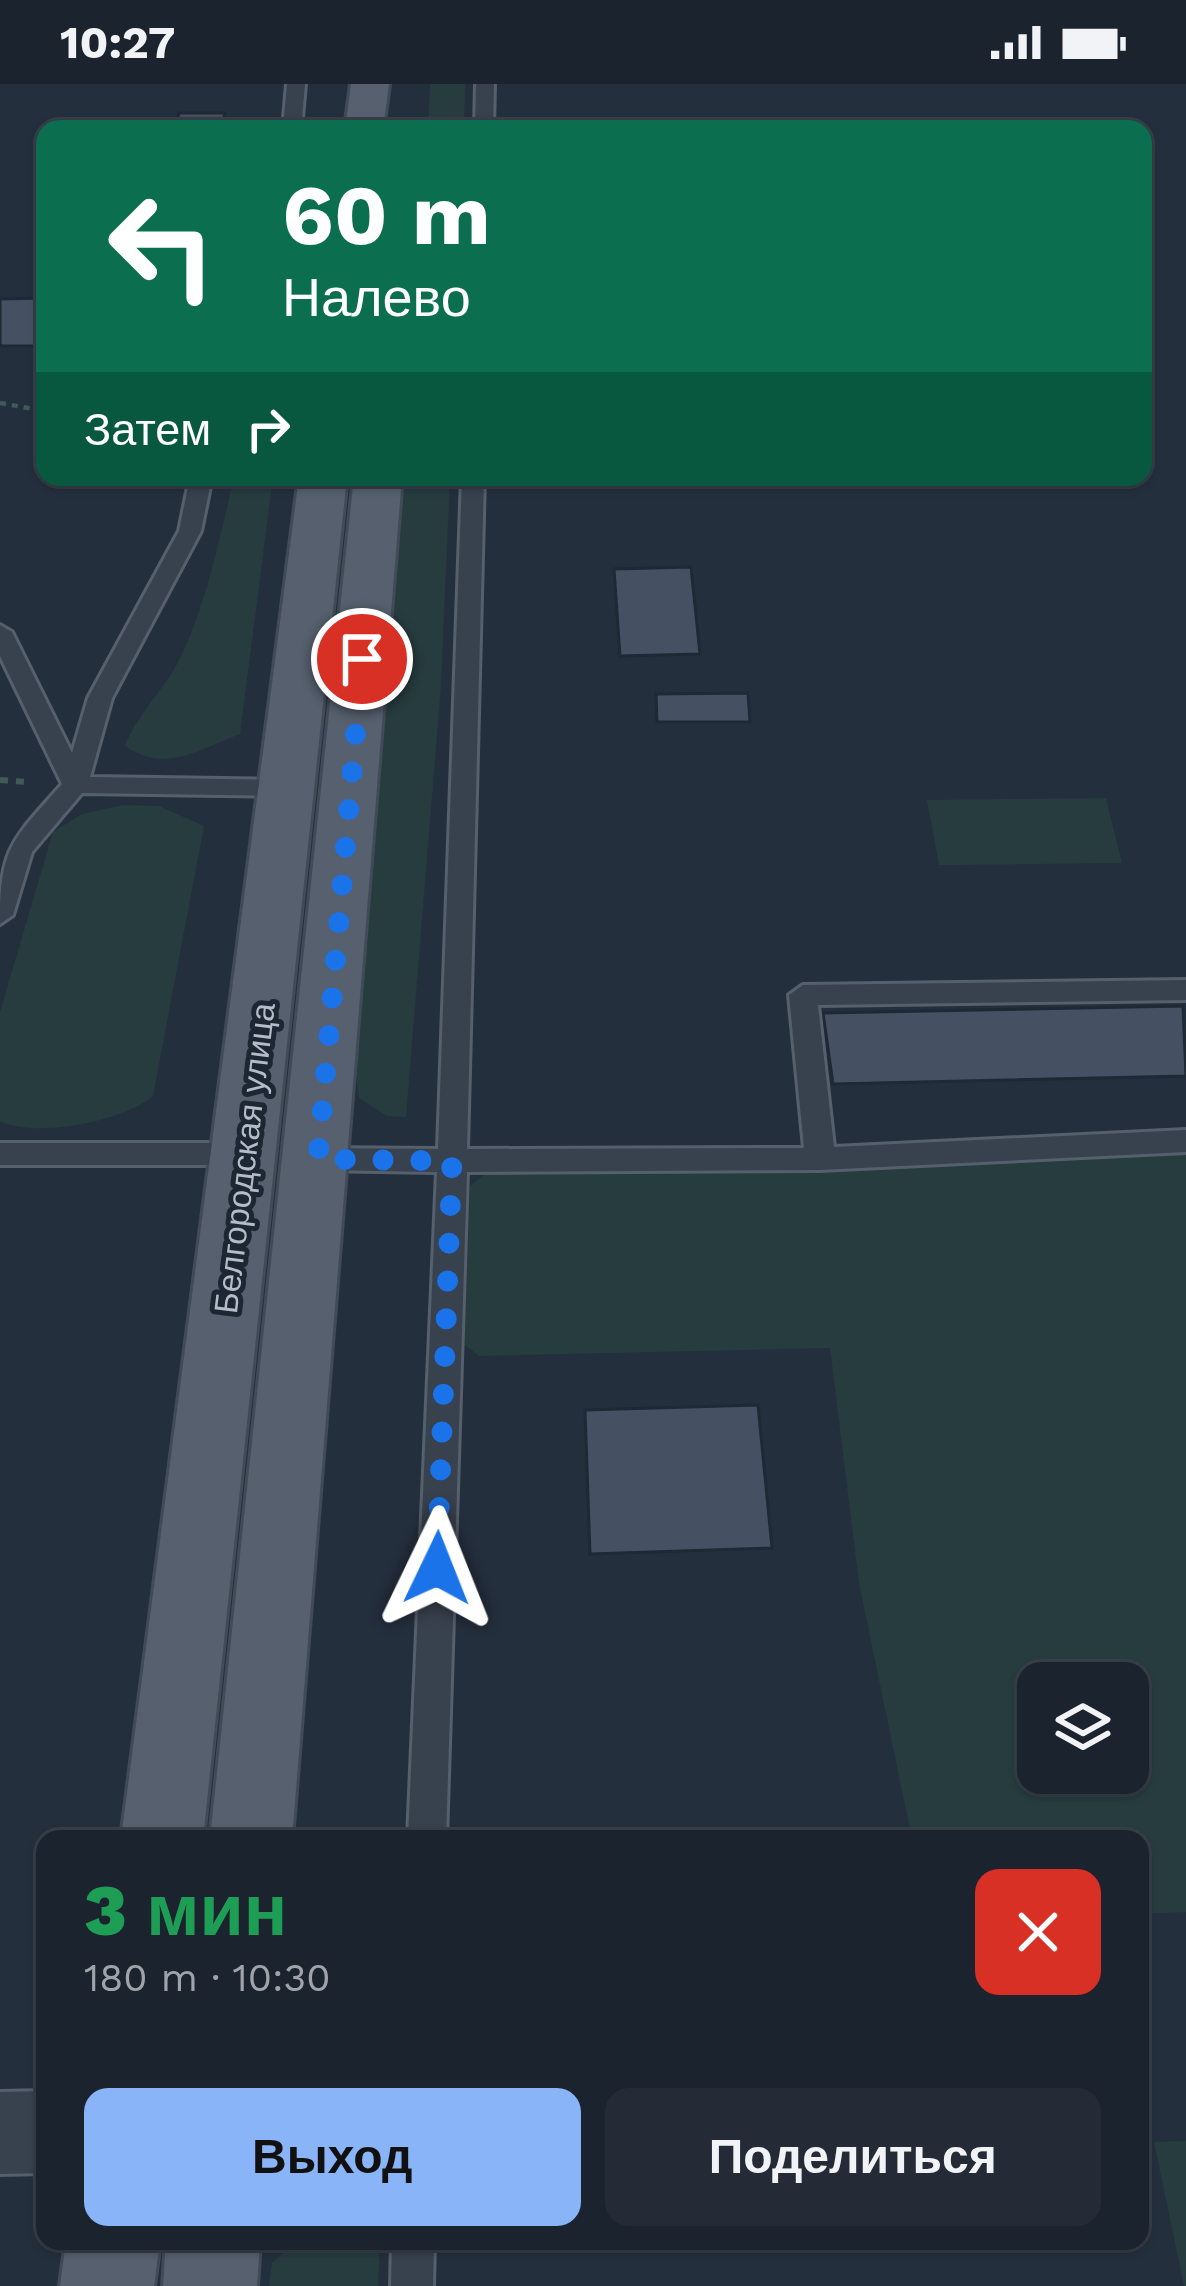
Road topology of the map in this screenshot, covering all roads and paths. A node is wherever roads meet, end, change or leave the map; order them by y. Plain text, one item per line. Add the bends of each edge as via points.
1 (296, 84) edge
2 (370, 84) edge
3 (485, 84) edge
4 (293, 120) edge
5 (365, 120) edge
6 (484, 120) edge
7 (0, 403) edge
8 (36, 409) edge
9 (199, 486) edge
10 (322, 486) edge
11 (378, 486) edge
12 (473, 486) edge
13 (0, 632) edge
14 (75, 785) junction
15 (288, 788) junction
16 (10, 852) edge
17 (0, 915) edge
18 (1186, 990) edge
19 (1186, 1141) edge
20 (0, 1154) edge
21 (244, 1154) junction
22 (318, 1159) junction
23 (820, 1159) junction
24 (452, 1161) junction
25 (162, 1830) edge
26 (252, 1830) edge
27 (427, 1830) edge
28 (36, 2132) edge
29 (0, 2134) edge
30 (112, 2250) edge
31 (213, 2250) edge
32 (413, 2250) edge
33 (107, 2286) edge
34 (210, 2286) edge
35 (412, 2286) edge

1 - 4 lane
2 - 5 main road
3 - 6 lane
7 - 8 path
9 - 14 lane via 190,531 100,698
10 - 15 main road, Белгородская улица
11 - 22 main road, Белгородская улица
12 - 24 lane
13 - 14 lane
14 - 15 lane
14 - 16 lane
15 - 21 main road, Белгородская улица
16 - 17 lane
18 - 23 lane via 803,995
19 - 23 lane
20 - 21 lane
21 - 25 main road, Белгородская улица
22 - 24 lane
22 - 26 main road, Белгородская улица
23 - 24 lane
24 - 27 lane
28 - 29 street
30 - 33 main road
31 - 34 main road
32 - 35 lane

